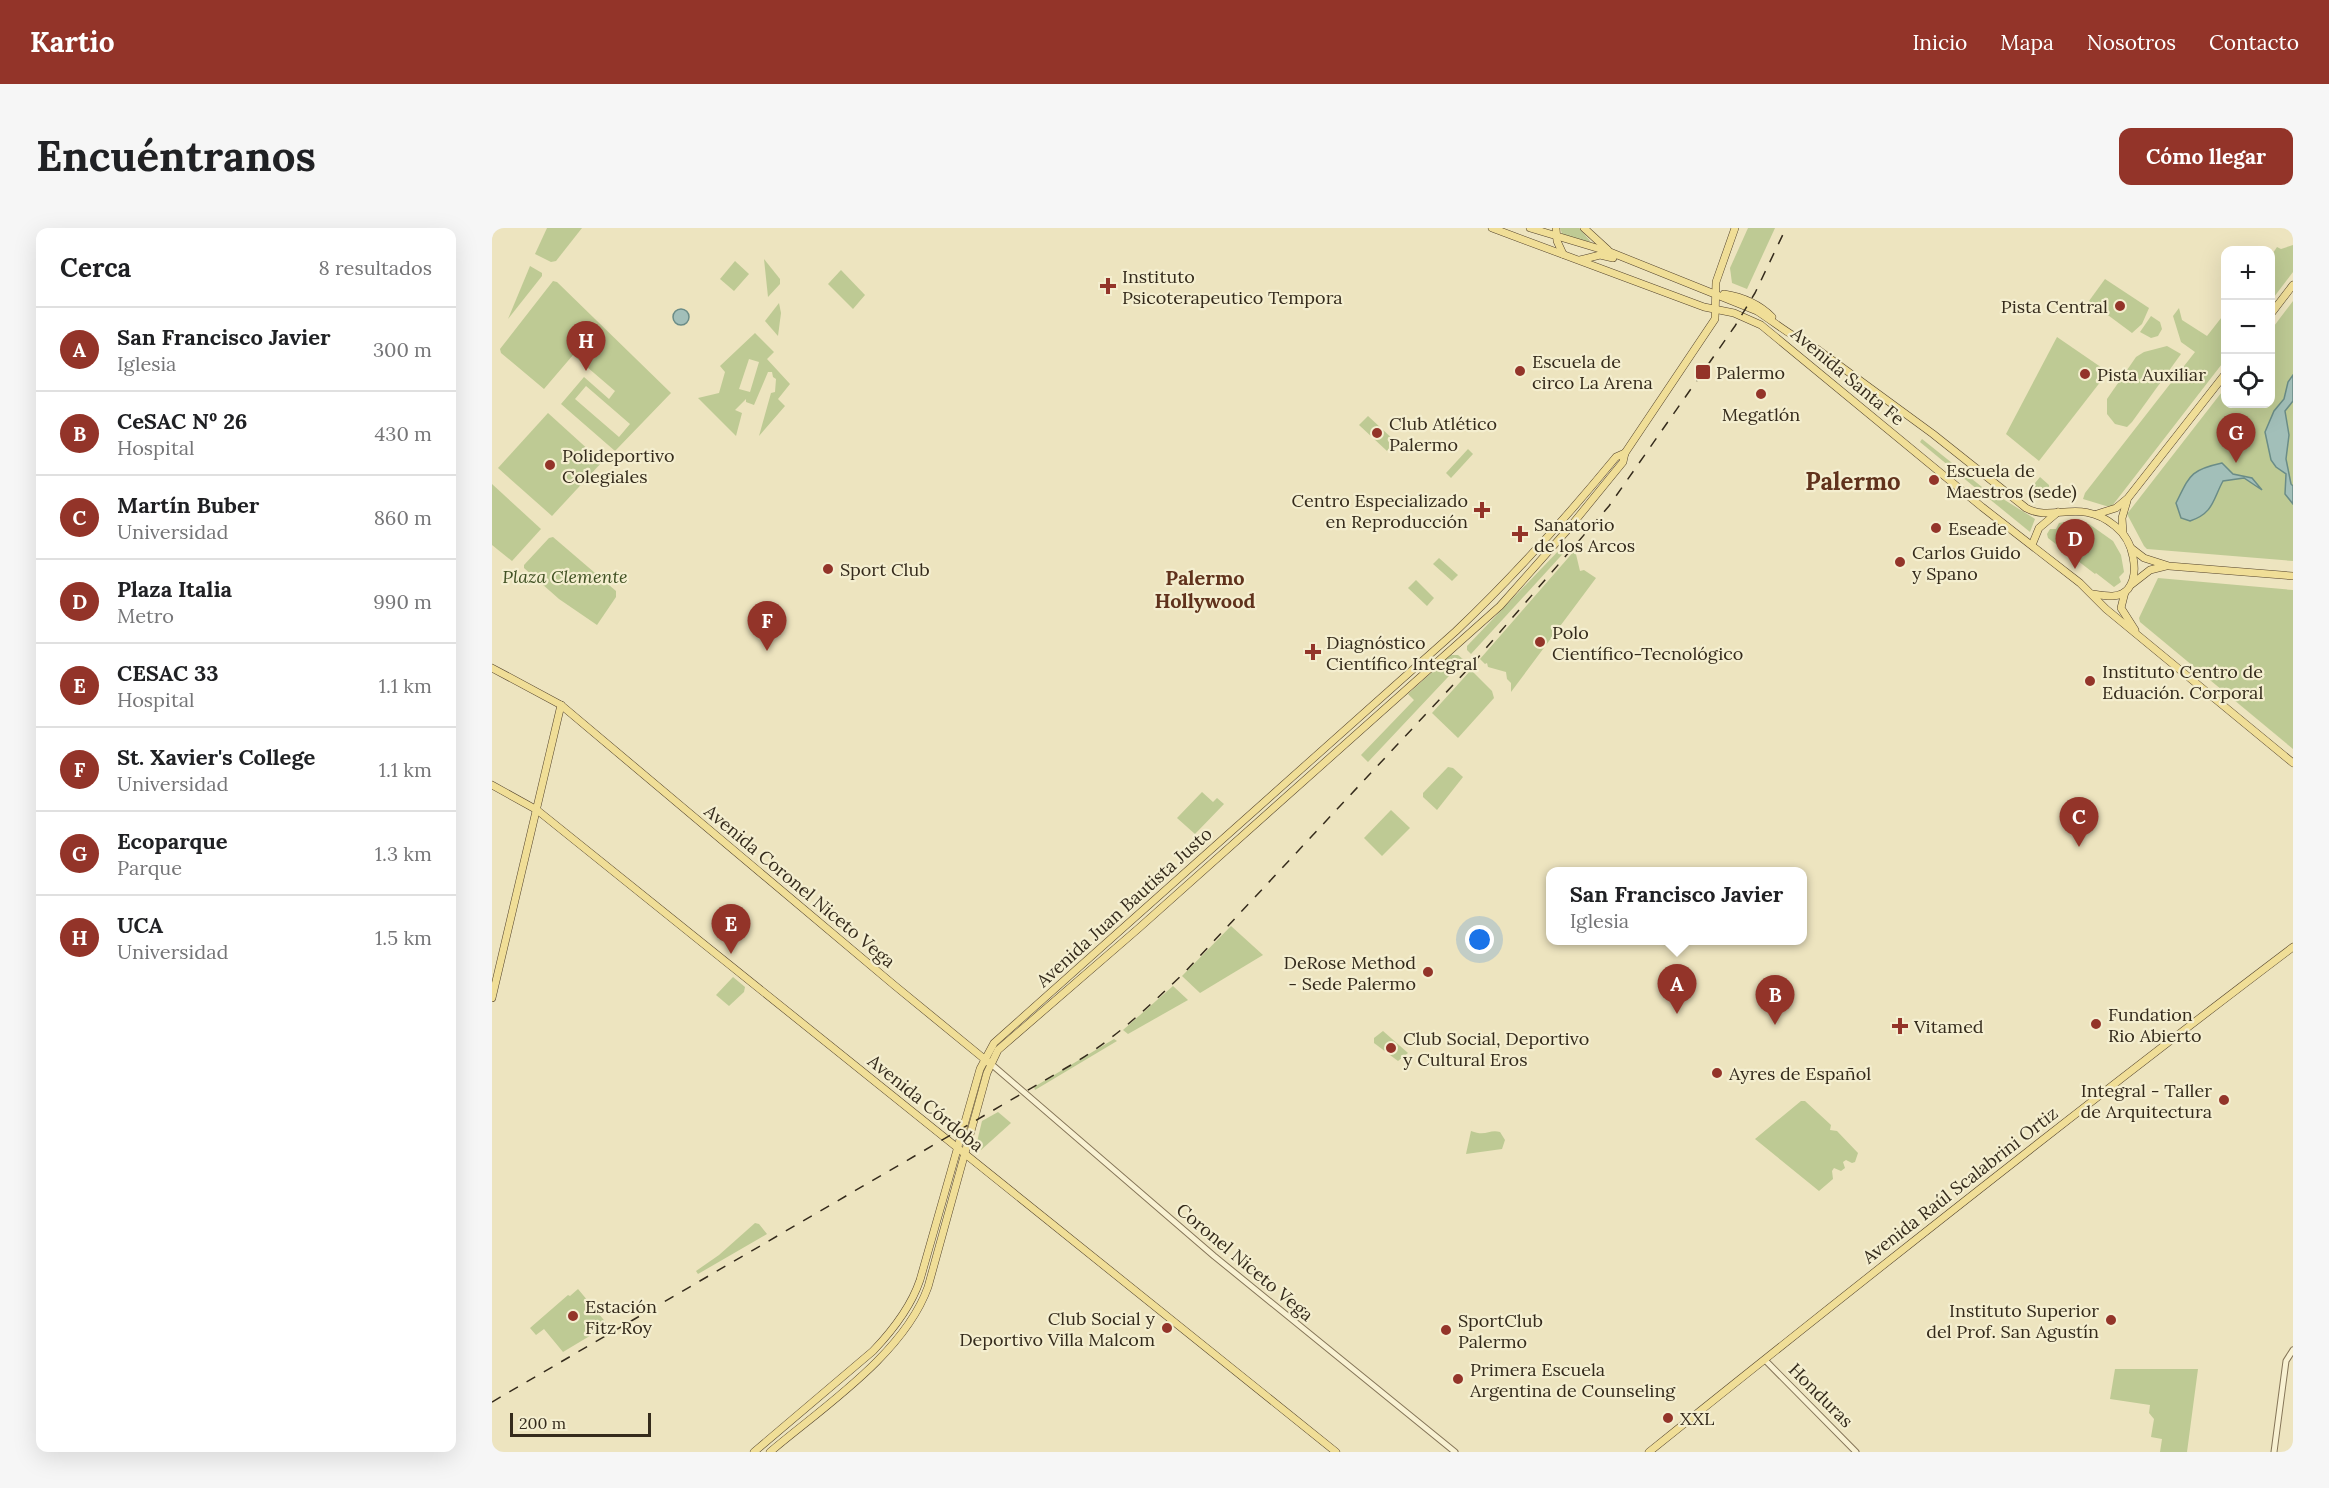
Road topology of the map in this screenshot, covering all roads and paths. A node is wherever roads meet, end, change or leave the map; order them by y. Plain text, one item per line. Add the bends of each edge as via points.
1 (1492, 228) edge
2 (1530, 228) edge
3 (1556, 228) edge
4 (1584, 228) edge
5 (1735, 228) edge
6 (1544, 230) edge
7 (1557, 237) junction
8 (1610, 252) junction
9 (1563, 254) junction
10 (1580, 260) junction
11 (1635, 263) junction
12 (2293, 285) edge
13 (1715, 293) junction
14 (1716, 310) junction
15 (2275, 310) edge
16 (2221, 379) edge
17 (1625, 453) junction
18 (2128, 498) junction
19 (2061, 511) junction
20 (2097, 514) junction
21 (2123, 533) junction
22 (2032, 545) junction
23 (2131, 548) junction
24 (2169, 566) junction
25 (2293, 576) edge
26 (2132, 584) junction
27 (2125, 592) junction
28 (2093, 594) junction
29 (2136, 632) junction
30 (492, 668) edge
31 (561, 705) junction
32 (2293, 763) edge
33 (492, 785) edge
34 (537, 810) junction
35 (2293, 947) edge
36 (492, 998) edge
37 (987, 1061) junction
38 (1021, 1089) joint
39 (957, 1146) junction
40 (964, 1152) junction
41 (2293, 1350) edge
42 (1765, 1360) junction
43 (754, 1452) edge
44 (770, 1452) edge
45 (1336, 1452) edge
46 (1455, 1452) edge
47 (1649, 1452) edge
48 (1856, 1452) edge
49 (2274, 1452) edge

1 - 9 main road, Avenida Santa Fe
2 - 6 main road, Avenida Santa Fe
3 - 7 main road
4 - 8 main road
5 - 13 main road, Avenida Juan Bautista Justo
6 - 7 main road, Avenida Santa Fe
7 - 8 main road, Avenida Santa Fe
7 - 9 main road
8 - 11 main road, Avenida Santa Fe
9 - 10 main road, Avenida Santa Fe
10 - 11 main road via 1600,255
10 - 14 main road, Avenida Santa Fe
11 - 13 main road, Avenida Santa Fe
12 - 15 main road
13 - 14 main road, Avenida Juan Bautista Justo
13 - 19 main road, Avenida Santa Fe via 1740,297 1761,307 1801,341 1877,391 2026,508
14 - 17 main road, Avenida Juan Bautista Justo via 1715,319
14 - 22 main road, Avenida Santa Fe via 1734,313 1769,331
16 - 18 main road
17 - 37 main road, Avenida Juan Bautista Justo via 1616,458 1548,538 1470,618 1000,1037
17 - 37 main road, Avenida Juan Bautista Justo via 1623,462 1566,532 1500,606
18 - 20 main road via 2116,508
18 - 21 main road via 2122,518
19 - 20 main road
19 - 22 main road via 2041,525
20 - 21 main road
21 - 23 main road
22 - 28 main road, Avenida Santa Fe
23 - 24 main road via 2144,558
23 - 26 main road
24 - 25 main road
24 - 26 main road via 2150,570
26 - 27 main road
27 - 28 main road via 2106,597
27 - 29 main road, Avenida Santa Fe via 2121,608
28 - 29 main road, Avenida Santa Fe
29 - 32 main road, Avenida Santa Fe
30 - 31 main road, Avenida Coronel Niceto Vega
31 - 34 main road
31 - 37 main road, Avenida Coronel Niceto Vega
33 - 34 main road, Avenida Córdoba
34 - 36 main road
34 - 39 main road, Avenida Córdoba
35 - 42 main road, Avenida Raúl Scalabrini Ortiz via 2024,1153
37 - 38 street, Avenida Coronel Niceto Vega
37 - 39 main road, Avenida Juan Bautista Justo
37 - 40 main road, Avenida Juan Bautista Justo
38 - 46 street, Coronel Niceto Vega via 1214,1256
39 - 40 main road, Avenida Córdoba
39 - 43 main road, Avenida Juan Bautista Justo via 920,1280 901,1317 873,1351
40 - 44 main road, Avenida Juan Bautista Justo via 928,1287 918,1308 874,1365
40 - 45 main road, Avenida Córdoba
41 - 49 street via 2286,1362
42 - 47 main road, Avenida Raúl Scalabrini Ortiz
42 - 48 street, Honduras

